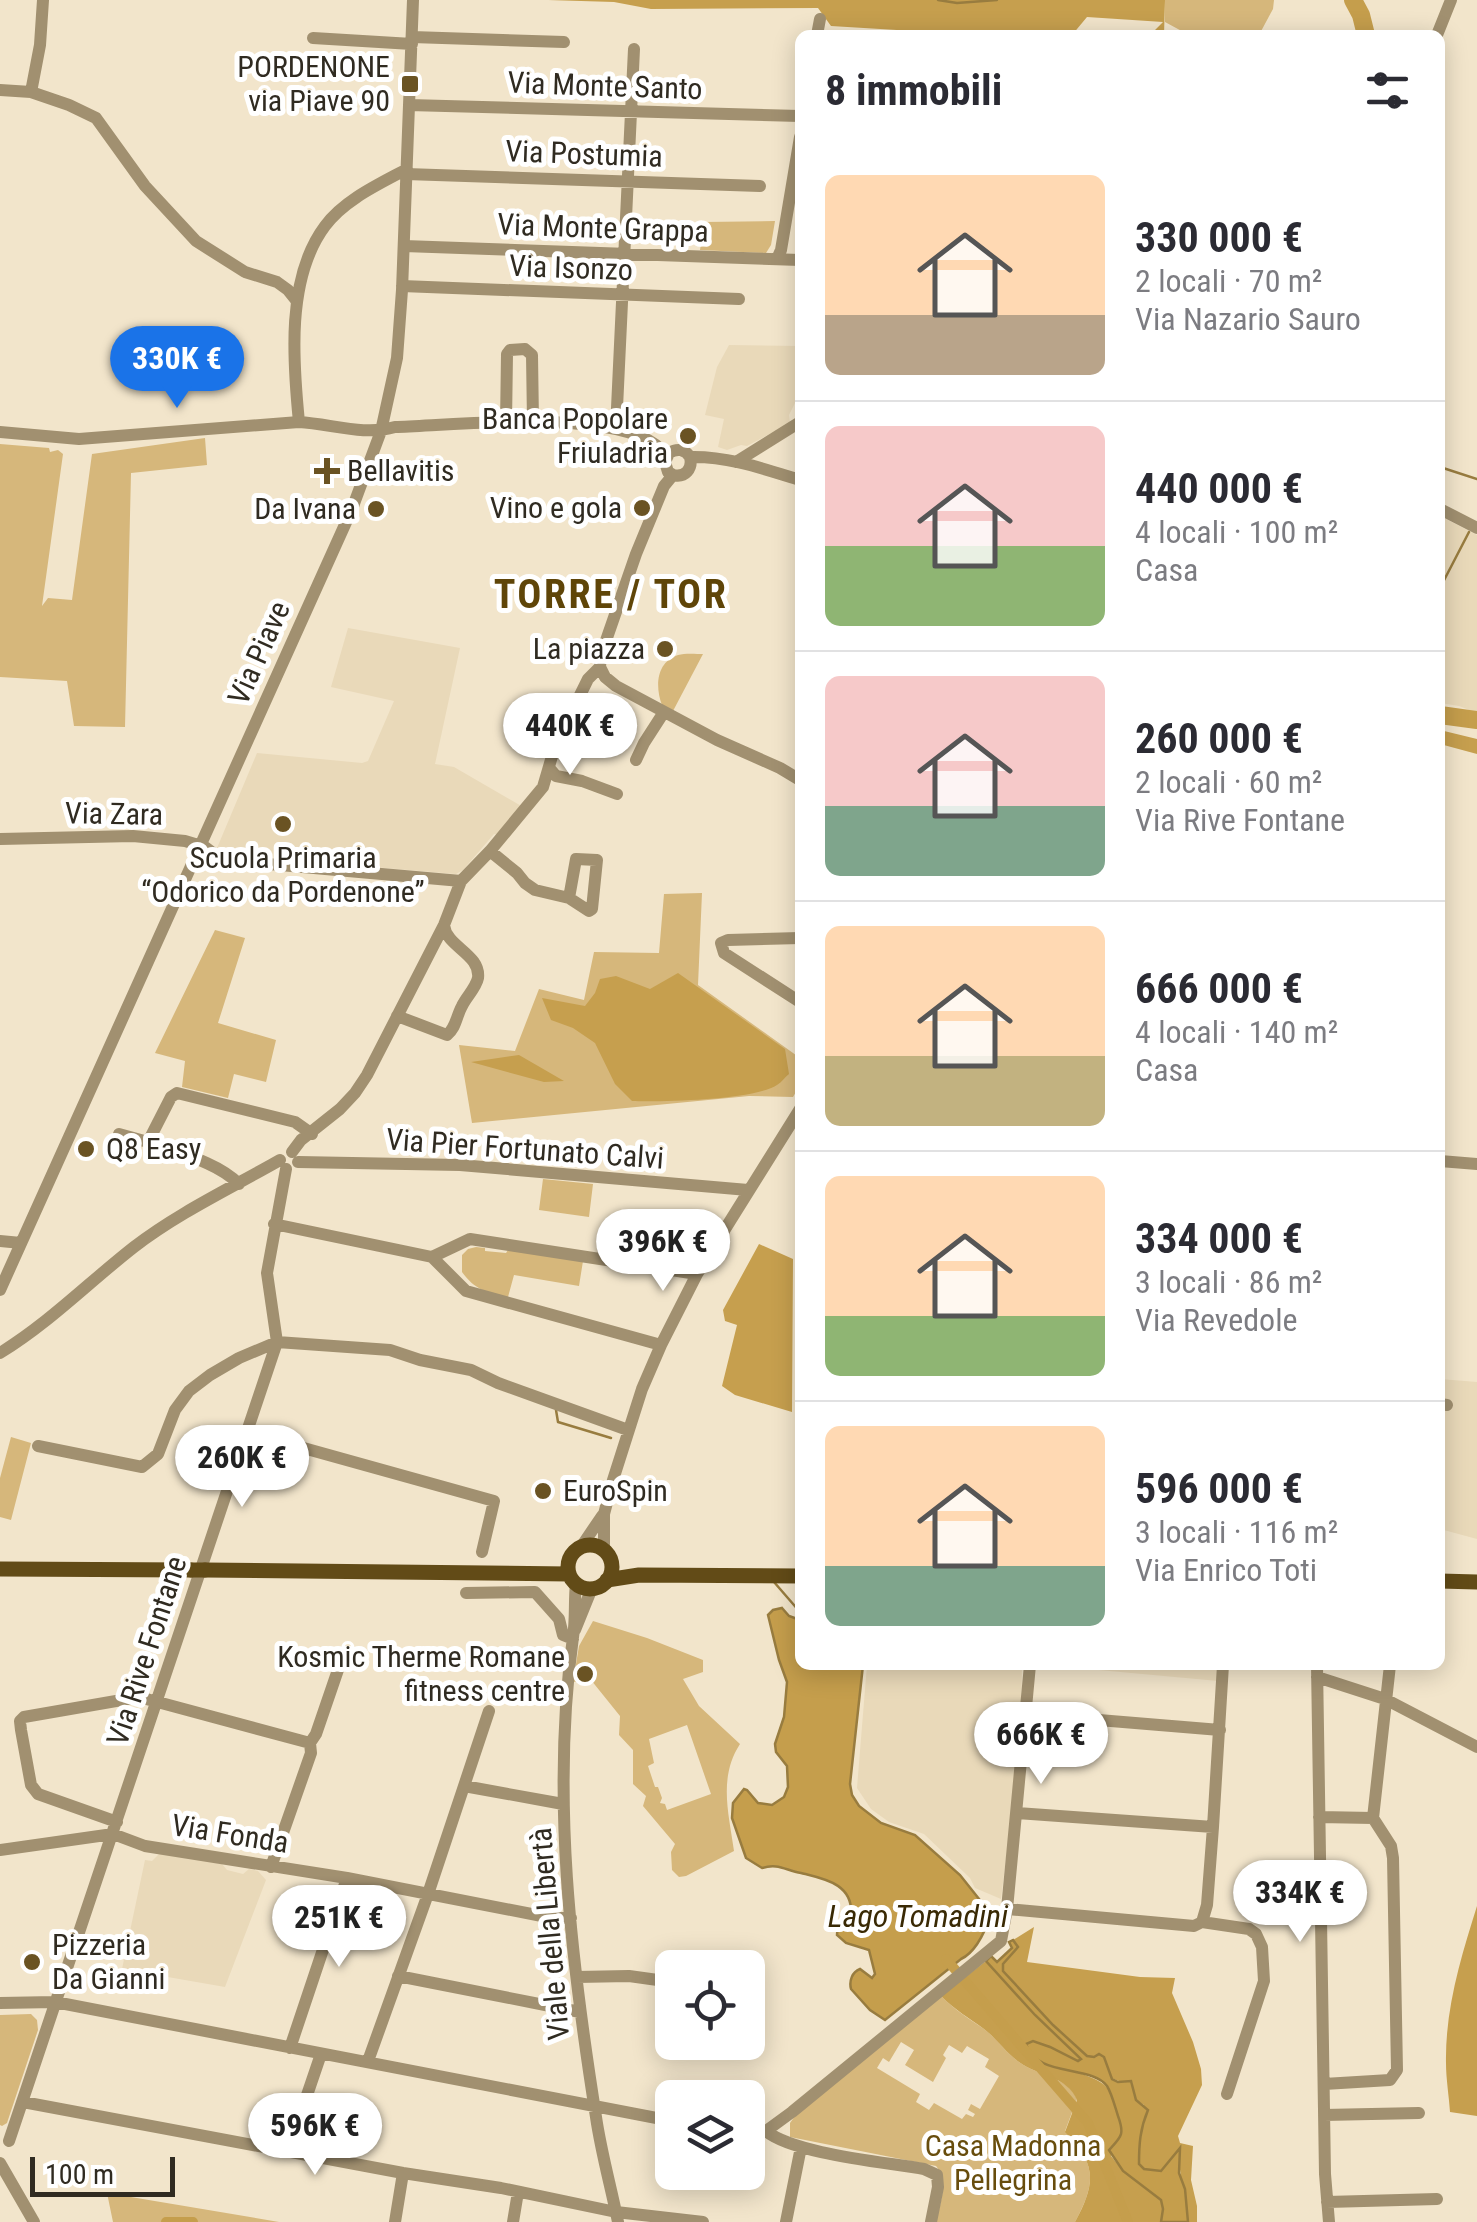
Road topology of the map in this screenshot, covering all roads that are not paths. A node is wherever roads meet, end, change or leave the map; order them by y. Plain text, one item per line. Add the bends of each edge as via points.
1 (43, 0) edge
2 (413, 0) edge
3 (1451, 0) edge
4 (820, 19) dead end
5 (818, 30) edge
6 (1439, 30) edge
7 (313, 38) dead end
8 (412, 41) junction
9 (564, 42) dead end
10 (634, 48) dead end
11 (0, 90) edge
12 (30, 92) junction
13 (409, 105) junction
14 (632, 112) junction
15 (795, 116) edge
16 (406, 171) junction
17 (629, 181) junction
18 (760, 186) dead end
19 (795, 190) edge
20 (404, 246) junction
21 (626, 255) junction
22 (777, 258) junction
23 (795, 260) edge
24 (402, 286) junction
25 (622, 294) junction
26 (739, 299) dead end
27 (296, 300) junction
28 (300, 422) junction
29 (533, 422) junction
30 (506, 423) junction
31 (795, 425) edge
32 (616, 429) junction
33 (381, 431) junction
34 (0, 432) edge
35 (666, 456) junction
36 (690, 457) junction
37 (736, 462) junction
38 (673, 475) junction
39 (795, 479) edge
40 (1445, 512) edge
41 (1471, 525) edge
42 (600, 667) junction
43 (664, 712) junction
44 (636, 760) dead end
45 (550, 769) junction
46 (795, 778) edge
47 (617, 794) dead end
48 (0, 839) edge
49 (200, 845) junction
50 (490, 851) junction
51 (460, 881) junction
52 (569, 898) dead end
53 (444, 925) junction
54 (795, 938) edge
55 (795, 999) edge
56 (396, 1016) junction
57 (795, 1117) edge
58 (118, 1134) dead end
59 (312, 1134) junction
60 (148, 1142) junction
61 (289, 1161) junction
62 (1445, 1161) edge
63 (1477, 1164) edge
64 (239, 1184) junction
65 (748, 1190) junction
66 (274, 1224) junction
67 (0, 1242) edge
68 (21, 1243) junction
69 (432, 1257) junction
70 (697, 1274) junction
71 (0, 1290) edge
72 (277, 1342) junction
73 (661, 1345) junction
74 (1, 1352) edge
75 (628, 1430) junction
76 (246, 1432) junction
77 (38, 1446) dead end
78 (604, 1514) junction
79 (482, 1552) dead end
80 (607, 1554) junction
81 (0, 1569) edge
82 (582, 1572) junction
83 (639, 1575) junction
84 (795, 1576) edge
85 (1445, 1581) edge
86 (1477, 1582) edge
87 (466, 1592) dead end
88 (574, 1636) junction
89 (340, 1664) dead end
90 (1030, 1670) edge
91 (1223, 1670) edge
92 (1389, 1670) edge
93 (1317, 1671) edge
94 (1386, 1699) junction
95 (157, 1701) junction
96 (489, 1711) dead end
97 (1026, 1714) junction
98 (1220, 1730) junction
99 (310, 1743) junction
100 (1477, 1747) edge
101 (464, 1786) junction
102 (564, 1804) junction
103 (1017, 1813) junction
104 (1319, 1817) junction
105 (1373, 1818) junction
106 (1213, 1827) junction
107 (115, 1828) junction
108 (0, 1850) edge
109 (271, 1866) junction
110 (347, 1878) junction
111 (428, 1894) junction
112 (1007, 1909) junction
113 (571, 1918) junction
114 (1202, 1922) junction
115 (398, 1976) junction
116 (577, 1978) junction
117 (655, 1980) edge
118 (55, 2002) junction
119 (0, 2003) edge
120 (580, 2012) junction
121 (290, 2048) junction
122 (322, 2054) junction
123 (368, 2061) junction
124 (1324, 2084) junction
125 (1227, 2094) dead end
126 (23, 2102) junction
127 (594, 2104) junction
128 (1419, 2113) dead end
129 (1324, 2115) junction
130 (655, 2117) edge
131 (766, 2131) joint
132 (9, 2142) dead end
133 (802, 2148) junction
134 (288, 2151) junction
135 (0, 2163) edge
136 (403, 2173) junction
137 (518, 2192) junction
138 (1437, 2200) dead end
139 (1327, 2202) junction
140 (617, 2217) edge
141 (34, 2222) edge
142 (394, 2222) edge
143 (512, 2222) edge
144 (703, 2222) edge
145 (786, 2222) edge
146 (932, 2222) edge
147 (1329, 2222) edge

1 - 12 street
2 - 8 street, Via Piave
3 - 6 street
4 - 5 street
7 - 8 street
8 - 9 street
8 - 13 street, Via Piave
10 - 14 street
11 - 12 street
12 - 27 street via 96,118 196,240 245,272 277,282
13 - 14 street, Via Monte Santo
13 - 16 street, Via Piave
14 - 15 street, Via Monte Santo
14 - 17 street
16 - 17 street, Via Postumia
16 - 20 street, Via Piave
16 - 27 street via 360,195 326,224
17 - 18 street, Via Postumia
17 - 21 street
19 - 22 street
20 - 21 street, Via Monte Grappa
20 - 24 street, Via Piave
21 - 22 street, Via Monte Grappa
21 - 25 street
22 - 23 street, Via Monte Grappa
24 - 25 street, Via Isonzo
24 - 33 street, Via Piave via 397,358
25 - 26 street, Via Isonzo
25 - 32 street
27 - 28 street
28 - 33 street
28 - 34 street via 80,439
29 - 30 street
29 - 30 street via 532,355 525,349 507,354
29 - 32 street
30 - 33 street
31 - 37 street
32 - 35 street
33 - 49 street, Via Piave
35 - 36 street via 678,449
35 - 38 street
36 - 37 street
36 - 38 street via 688,472
37 - 39 street
38 - 42 street via 628,576
40 - 41 street
42 - 43 street via 610,682
42 - 45 street via 559,737
43 - 44 street
43 - 46 street
45 - 47 street
45 - 50 street via 538,795
48 - 49 street, Via Zara via 133,836
49 - 51 street, Via Zara via 226,860
49 - 68 street, Via Piave
50 - 51 street
50 - 52 street via 535,890
51 - 53 street
53 - 56 street
53 - 56 street via 478,972 454,1029 447,1035
54 - 55 street via 721,943 724,953
56 - 59 street via 355,1093
57 - 65 street, Viale della Libertà
58 - 60 street
59 - 60 street via 295,1122 177,1094
59 - 61 street
60 - 64 street via 214,1166
61 - 64 street
61 - 65 street, Via Pier Fortunato Calvi via 460,1165
61 - 66 street, Via Rive Fontane
62 - 63 street
64 - 74 street via 135,1246
65 - 70 street, Viale della Libertà
66 - 69 street
66 - 72 street, Via Rive Fontane via 267,1273
67 - 68 street
68 - 71 street, Via Piave
69 - 70 street via 470,1239
69 - 73 street via 466,1291
70 - 73 street, Viale della Libertà
72 - 75 street via 390,1350 471,1370
72 - 76 street, Via Rive Fontane
72 - 77 street via 189,1391 158,1454 142,1467
73 - 75 street, Viale della Libertà
75 - 78 street, Viale della Libertà
76 - 79 street via 494,1501
76 - 95 street, Via Rive Fontane
78 - 80 street, Viale della Libertà
78 - 82 street, Viale della Libertà
80 - 82 main road via 593,1545
80 - 82 main road via 611,1572
80 - 83 main road
81 - 82 main road
82 - 83 main road
82 - 88 street, Viale della Libertà
83 - 84 main road
85 - 86 main road
87 - 88 street via 534,1592 559,1619 563,1635
88 - 102 street, Viale della Libertà
89 - 99 street
90 - 97 street
91 - 98 street
92 - 94 street
93 - 94 street
93 - 104 street
94 - 100 street
94 - 105 street
95 - 99 street
95 - 107 street, Via Rive Fontane
95 - 107 street via 138,1697 20,1721 34,1791
96 - 101 street
97 - 98 street
97 - 103 street
98 - 106 street
99 - 109 street
101 - 102 street
101 - 111 street
102 - 113 street, Viale della Libertà
103 - 106 street
103 - 112 street
104 - 105 street
104 - 124 street
105 - 124 street via 1394,1858 1397,2070 1390,2080
106 - 114 street
107 - 108 street, Via Fonda
107 - 109 street, Via Fonda via 145,1846
107 - 118 street, Via Rive Fontane
109 - 110 street, Via Fonda
110 - 111 street, Via Fonda
110 - 121 street
111 - 113 street, Via Fonda
111 - 115 street
112 - 114 street
112 - 131 street via 993,1948
113 - 116 street, Viale della Libertà
114 - 125 street via 1249,1929 1262,1947 1264,1980
115 - 120 street
115 - 123 street
116 - 117 street
116 - 120 street, Viale della Libertà
118 - 119 street
118 - 121 street
118 - 126 street, Via Rive Fontane
120 - 127 street, Viale della Libertà
121 - 122 street
122 - 123 street
122 - 134 street
123 - 127 street
124 - 129 street
126 - 132 street, Via Rive Fontane
126 - 134 street
127 - 130 street
127 - 140 street, Viale della Libertà
128 - 129 street
129 - 139 street
131 - 133 street
133 - 145 street
133 - 146 street via 937,2175
134 - 136 street
135 - 141 street
136 - 137 street
136 - 142 street
137 - 140 street
137 - 143 street
138 - 139 street
139 - 147 street
140 - 144 street

